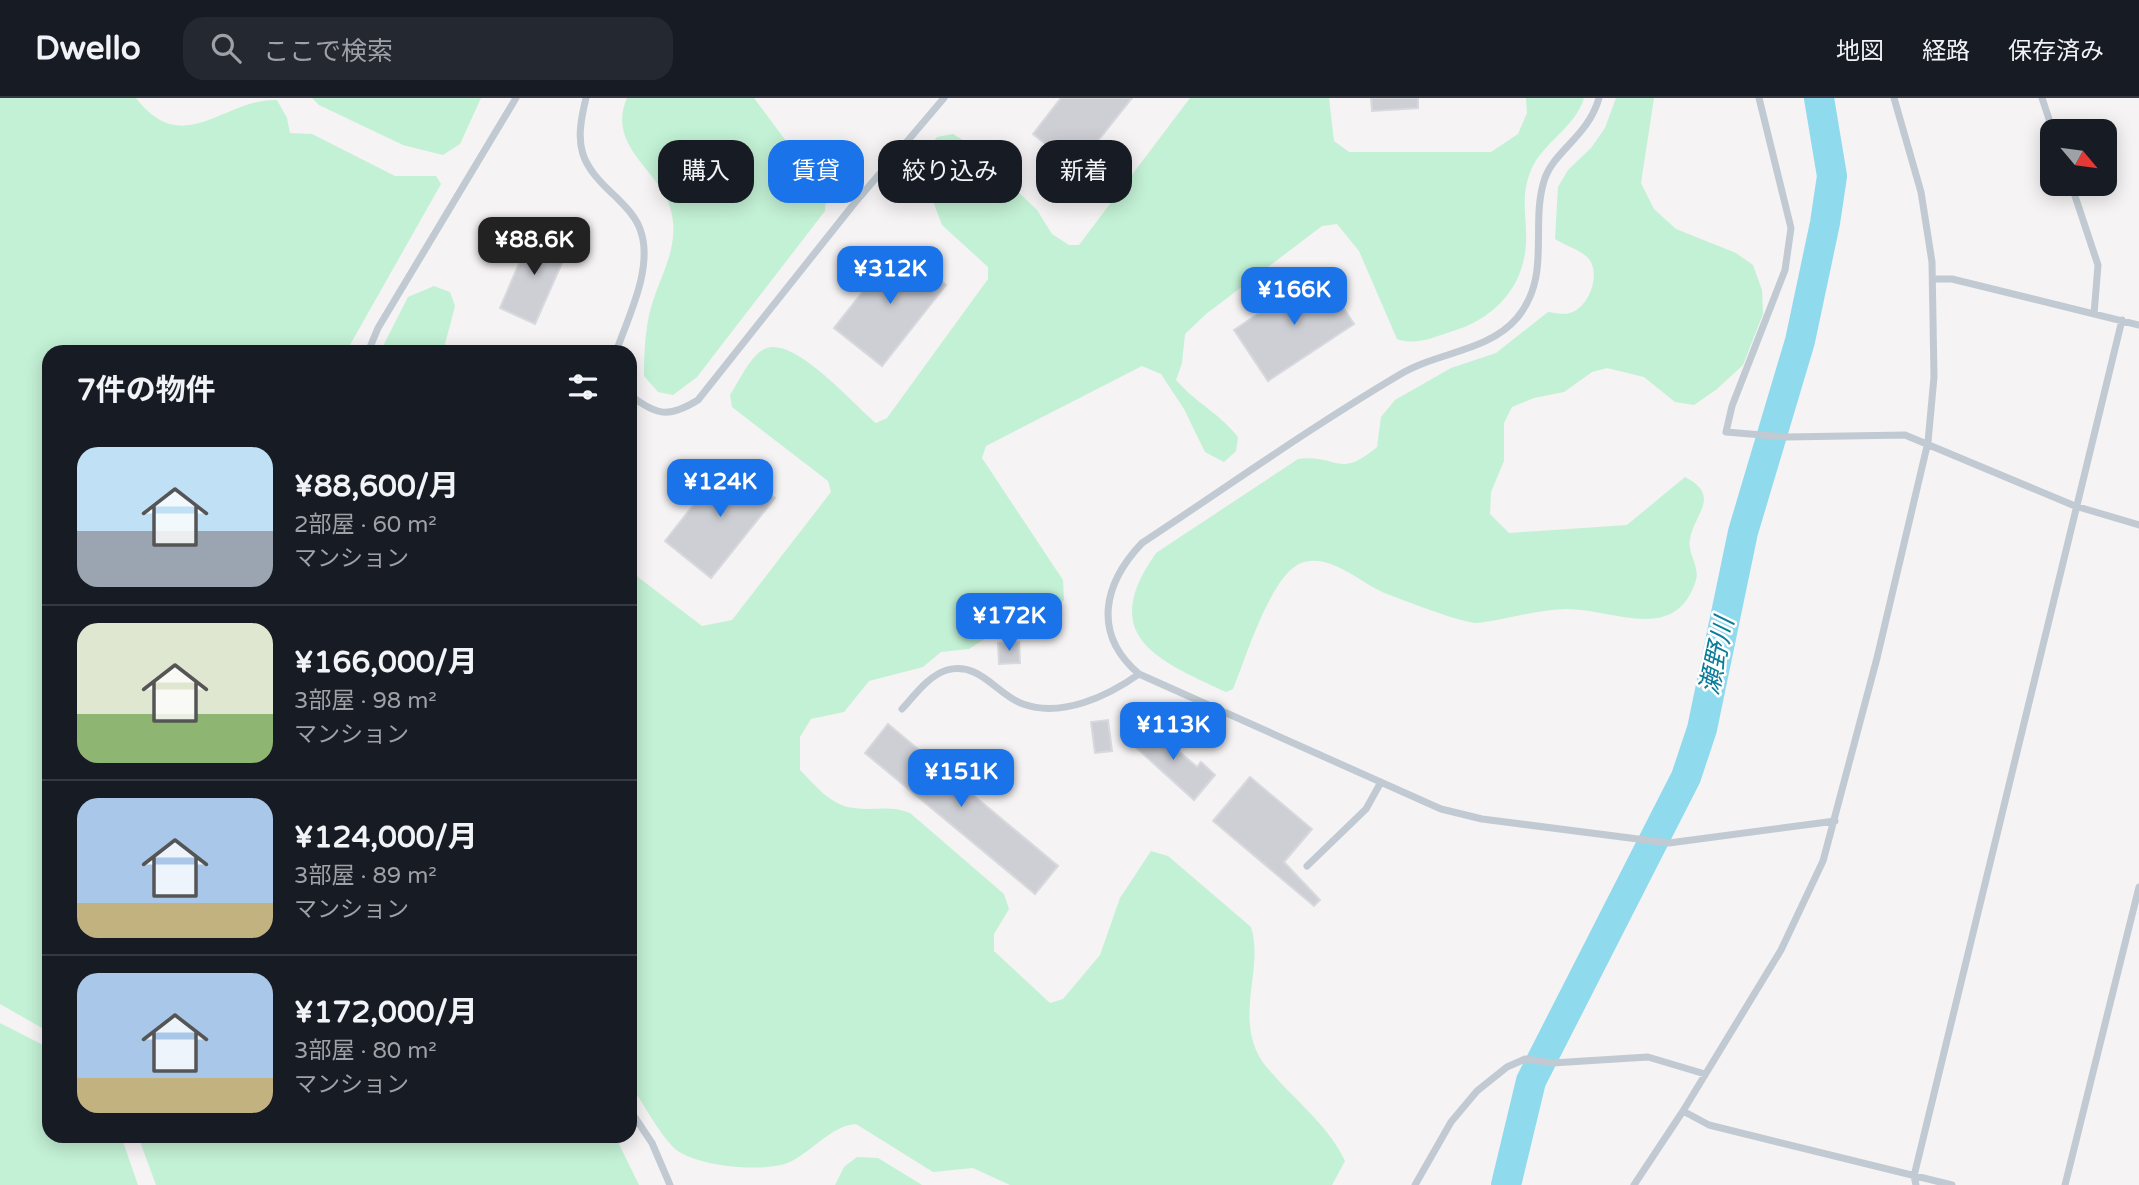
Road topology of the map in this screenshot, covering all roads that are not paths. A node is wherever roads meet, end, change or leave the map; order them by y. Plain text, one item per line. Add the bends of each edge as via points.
1 (516, 98) edge
2 (586, 98) edge
3 (944, 98) edge
4 (1599, 98) edge
5 (1759, 98) edge
6 (1895, 98) edge
7 (2042, 98) edge
8 (2049, 119) edge
9 (2075, 196) edge
10 (1934, 279) junction
11 (2094, 314) junction
12 (2122, 320) junction
13 (2139, 325) edge
14 (371, 345) edge
15 (618, 345) edge
16 (637, 400) edge
17 (1928, 442) junction
18 (2074, 506) junction
19 (2139, 525) edge
20 (1139, 674) junction
21 (902, 709) dead end
22 (1381, 782) junction
23 (1835, 821) junction
24 (1307, 866) dead end
25 (2139, 887) edge
26 (1705, 1073) junction
27 (1683, 1111) junction
28 (637, 1120) edge
29 (1914, 1176) junction
30 (670, 1185) edge
31 (1415, 1185) edge
32 (1634, 1185) edge
33 (1916, 1185) edge
34 (1952, 1185) edge
35 (2065, 1185) edge

1 - 14 lane
2 - 15 lane via 579,123 579,146 586,166 629,210 641,232 644,261
3 - 16 lane via 698,400 678,412 663,413
4 - 20 lane via 1581,134 1545,177 1538,204 1539,270 1530,298 1499,335 1401,373 1142,543 1122,564 1110,590 1108,620 1114,644
5 - 17 lane via 1791,228 1786,270 1726,432 1787,437 1905,435
6 - 10 lane via 1922,192
7 - 8 lane
9 - 11 lane via 2098,265
10 - 11 lane via 1952,279
10 - 17 lane via 1934,377
11 - 12 lane
12 - 13 lane
12 - 18 lane
17 - 18 lane
17 - 23 lane
18 - 19 lane
18 - 29 lane
20 - 21 lane via 1095,701 1041,708 1022,704 970,670 947,670
20 - 22 lane
22 - 23 lane via 1441,809 1482,819 1655,842
22 - 24 lane via 1366,809
23 - 26 lane via 1823,861 1780,950
25 - 35 lane
26 - 27 lane
26 - 31 lane via 1648,1057 1552,1063 1525,1059 1477,1091 1451,1122
27 - 29 lane via 1709,1125
27 - 32 lane
28 - 30 lane
29 - 33 lane
29 - 34 lane

